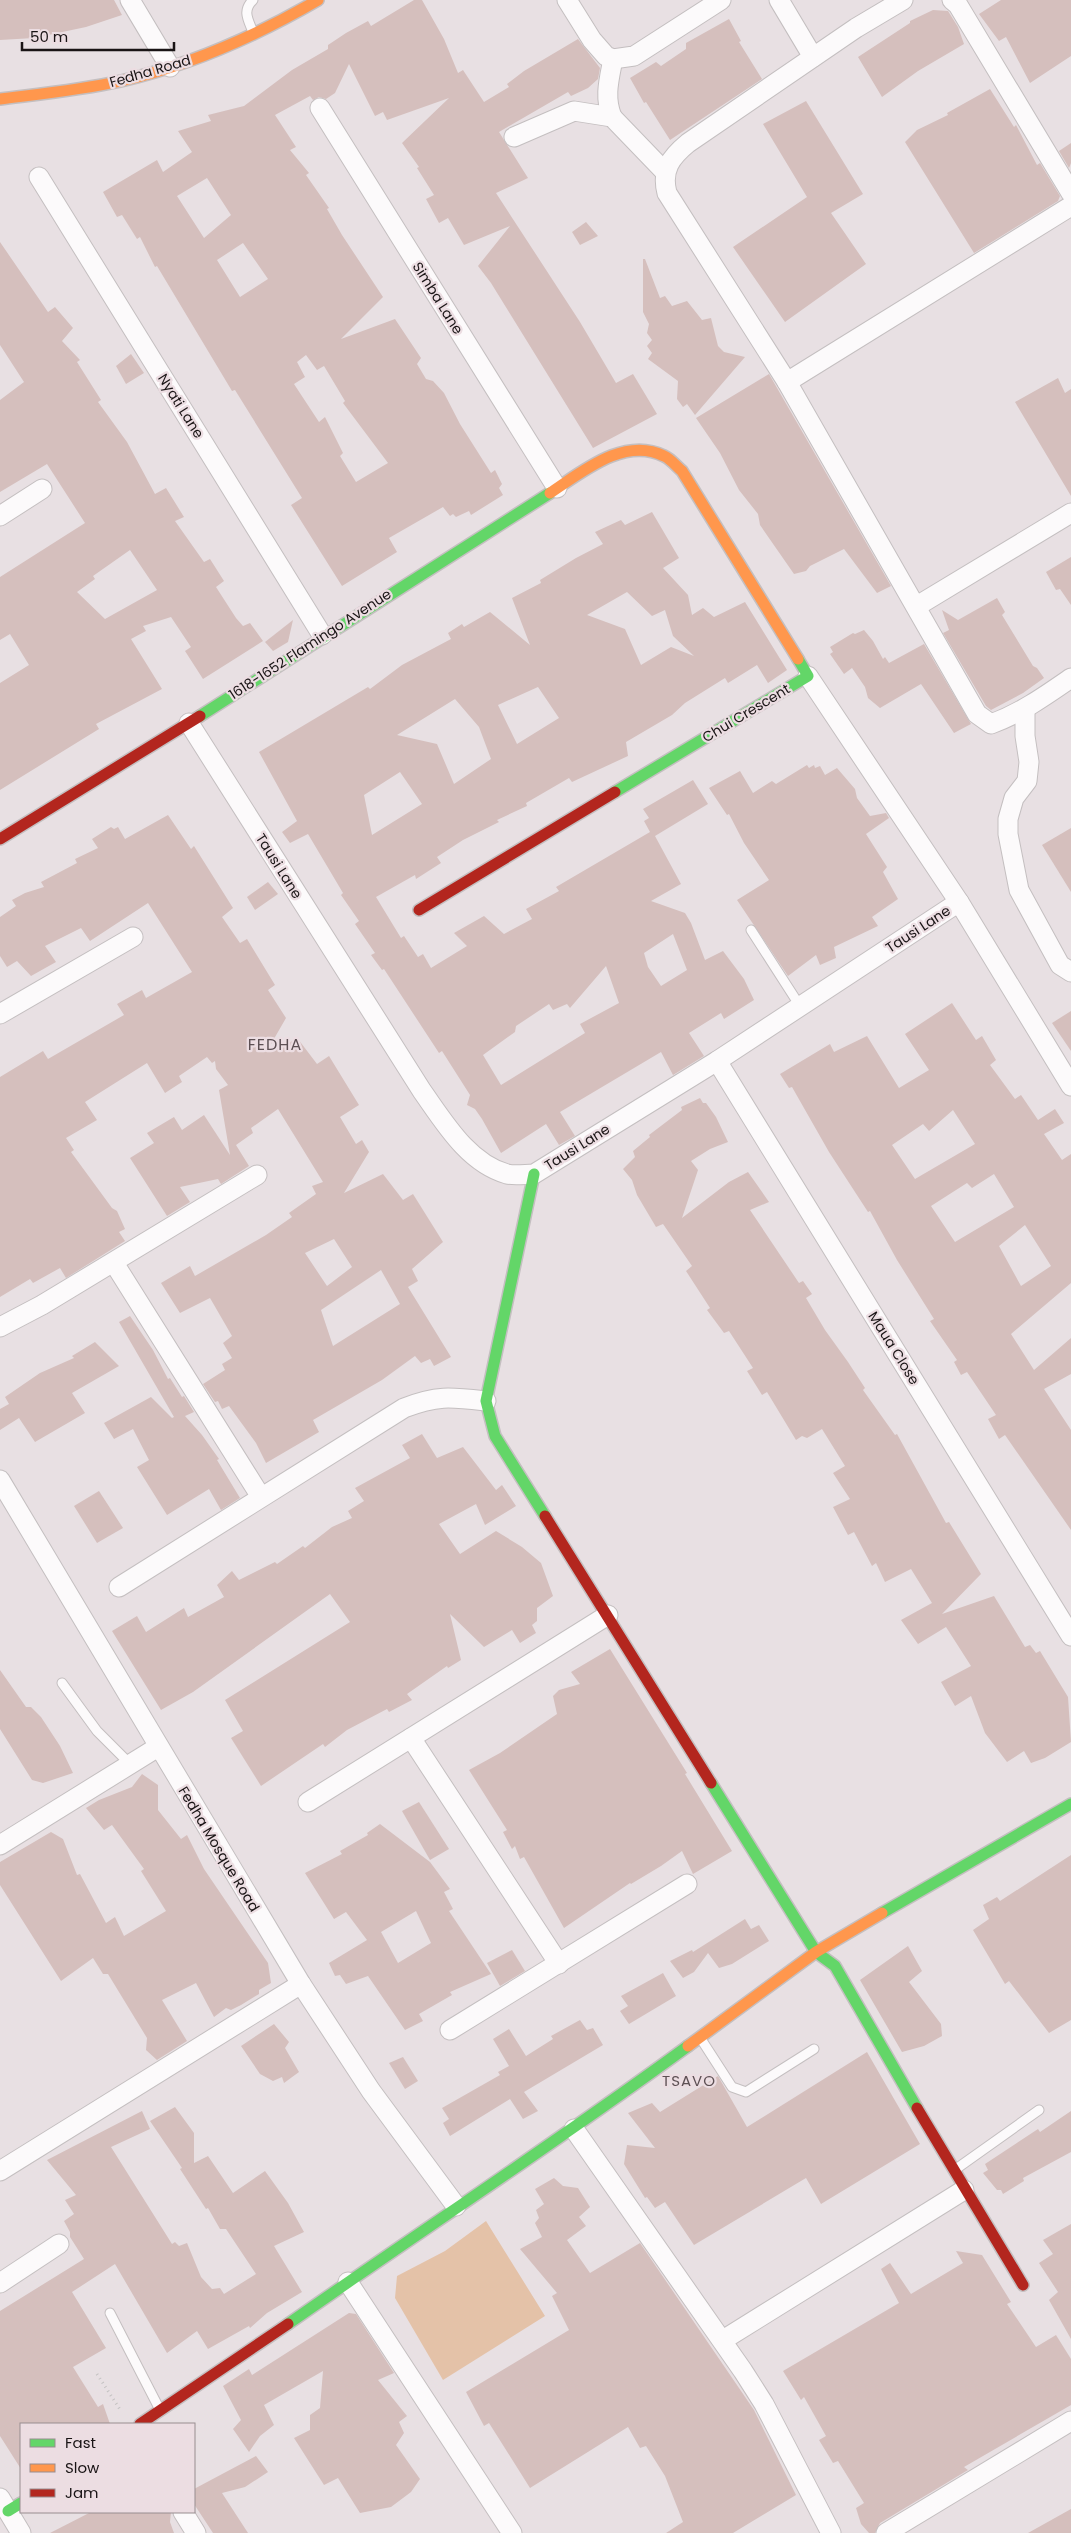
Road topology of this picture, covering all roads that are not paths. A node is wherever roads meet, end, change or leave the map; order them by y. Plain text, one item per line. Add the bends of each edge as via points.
1 (130, 0) edge
2 (253, 0) edge
3 (318, 0) edge
4 (566, 0) edge
5 (721, 0) edge
6 (779, 0) edge
7 (903, 0) edge
8 (952, 0) edge
9 (254, 35) junction
10 (813, 57) junction
11 (613, 59) junction
12 (170, 67) junction
13 (0, 99) edge
14 (320, 108) dead end
15 (612, 117) junction
16 (514, 137) dead end
17 (665, 172) junction
18 (39, 177) dead end
19 (1071, 193) edge
20 (1071, 206) edge
21 (787, 382) junction
22 (557, 488) junction
23 (42, 489) dead end
24 (1071, 512) edge
25 (0, 516) edge
26 (917, 606) junction
27 (322, 636) junction
28 (808, 676) junction
29 (1071, 678) edge
30 (1025, 709) junction
31 (188, 722) junction
32 (0, 839) edge
33 (959, 902) junction
34 (419, 910) dead end
35 (751, 930) dead end
36 (132, 937) dead end
37 (1071, 972) edge
38 (800, 1006) junction
39 (0, 1014) edge
40 (717, 1061) junction
41 (1071, 1086) edge
42 (534, 1174) junction
43 (257, 1175) dead end
44 (114, 1263) junction
45 (0, 1327) edge
46 (486, 1401) junction
47 (0, 1480) edge
48 (260, 1497) junction
49 (8, 1509) edge
50 (119, 1587) dead end
51 (608, 1615) junction
52 (1071, 1636) edge
53 (62, 1683) dead end
54 (411, 1738) junction
55 (158, 1747) junction
56 (130, 1764) junction
57 (308, 1802) dead end
58 (1071, 1804) edge
59 (0, 1845) edge
60 (687, 1884) dead end
61 (816, 1952) junction
62 (559, 1964) junction
63 (301, 1984) junction
64 (450, 2030) dead end
65 (700, 2037) junction
66 (814, 2049) dead end
67 (1039, 2110) dead end
68 (574, 2129) junction
69 (0, 2170) edge
70 (954, 2171) junction
71 (964, 2190) junction
72 (456, 2206) junction
73 (59, 2244) dead end
74 (348, 2282) junction
75 (0, 2283) edge
76 (1023, 2284) dead end
77 (110, 2312) dead end
78 (723, 2340) junction
79 (160, 2410) junction
80 (1071, 2421) edge
81 (141, 2423) edge
82 (10, 2504) edge
83 (184, 2513) edge
84 (21, 2533) edge
85 (196, 2533) edge
86 (512, 2533) edge
87 (831, 2533) edge
88 (886, 2533) edge

1 - 12 street
2 - 9 lane via 246,13
3 - 9 street, Fedha Road
4 - 11 street via 592,40
5 - 11 street via 634,56
6 - 10 street
7 - 10 street
8 - 19 street
9 - 12 street, Fedha Road
10 - 17 street via 688,142 675,153
11 - 15 street via 606,93
12 - 13 street, Fedha Road via 87,88
14 - 22 street, Simba Lane
15 - 16 street via 574,111
15 - 17 street
17 - 21 street via 667,193
18 - 27 street, Nyati Lane
20 - 21 street
21 - 26 street
22 - 27 street, 1618-1652 Flamingo Avenue
22 - 28 street, 1618-1652 Flamingo Avenue via 620,451 640,449 664,456 682,471
23 - 25 street
24 - 26 street
26 - 30 street via 977,714 991,724
27 - 31 street, 1618-1652 Flamingo Avenue
28 - 33 street
28 - 34 street, Chui Crescent
29 - 30 street
30 - 37 street via 1029,762 1027,781 1014,798 1008,834 1020,890 1060,965
31 - 32 street, 1618-1652 Flamingo Avenue
31 - 42 street, Tausi Lane via 422,1091 456,1139 484,1162 507,1174
33 - 38 street, Tausi Lane
33 - 41 street
35 - 38 lane
36 - 39 street
38 - 40 street, Tausi Lane
40 - 42 street, Tausi Lane
40 - 52 street, Maua Close
42 - 46 street
43 - 44 street
44 - 45 street
44 - 48 street
46 - 48 street via 450,1397 428,1399 404,1408
46 - 51 street via 495,1436
47 - 49 street, Fedha Mosque Road
48 - 50 street
49 - 55 street, Fedha Mosque Road
51 - 54 street
51 - 61 street
53 - 56 lane via 96,1731
54 - 57 street
54 - 62 street
55 - 56 street
55 - 63 street, Fedha Mosque Road
56 - 59 street
58 - 61 street
60 - 62 street
61 - 65 street
61 - 70 street via 835,1966
62 - 64 street
63 - 69 street
63 - 72 street, Fedha Mosque Road via 371,2091
65 - 66 lane via 732,2087 746,2092
65 - 68 street
67 - 70 lane
68 - 72 street
68 - 78 street
70 - 71 street
71 - 76 street
71 - 78 street
72 - 74 street
73 - 75 street
74 - 79 street
74 - 86 street
77 - 79 lane
78 - 87 street via 764,2404
79 - 81 street
80 - 88 street
82 - 84 street
83 - 85 street

